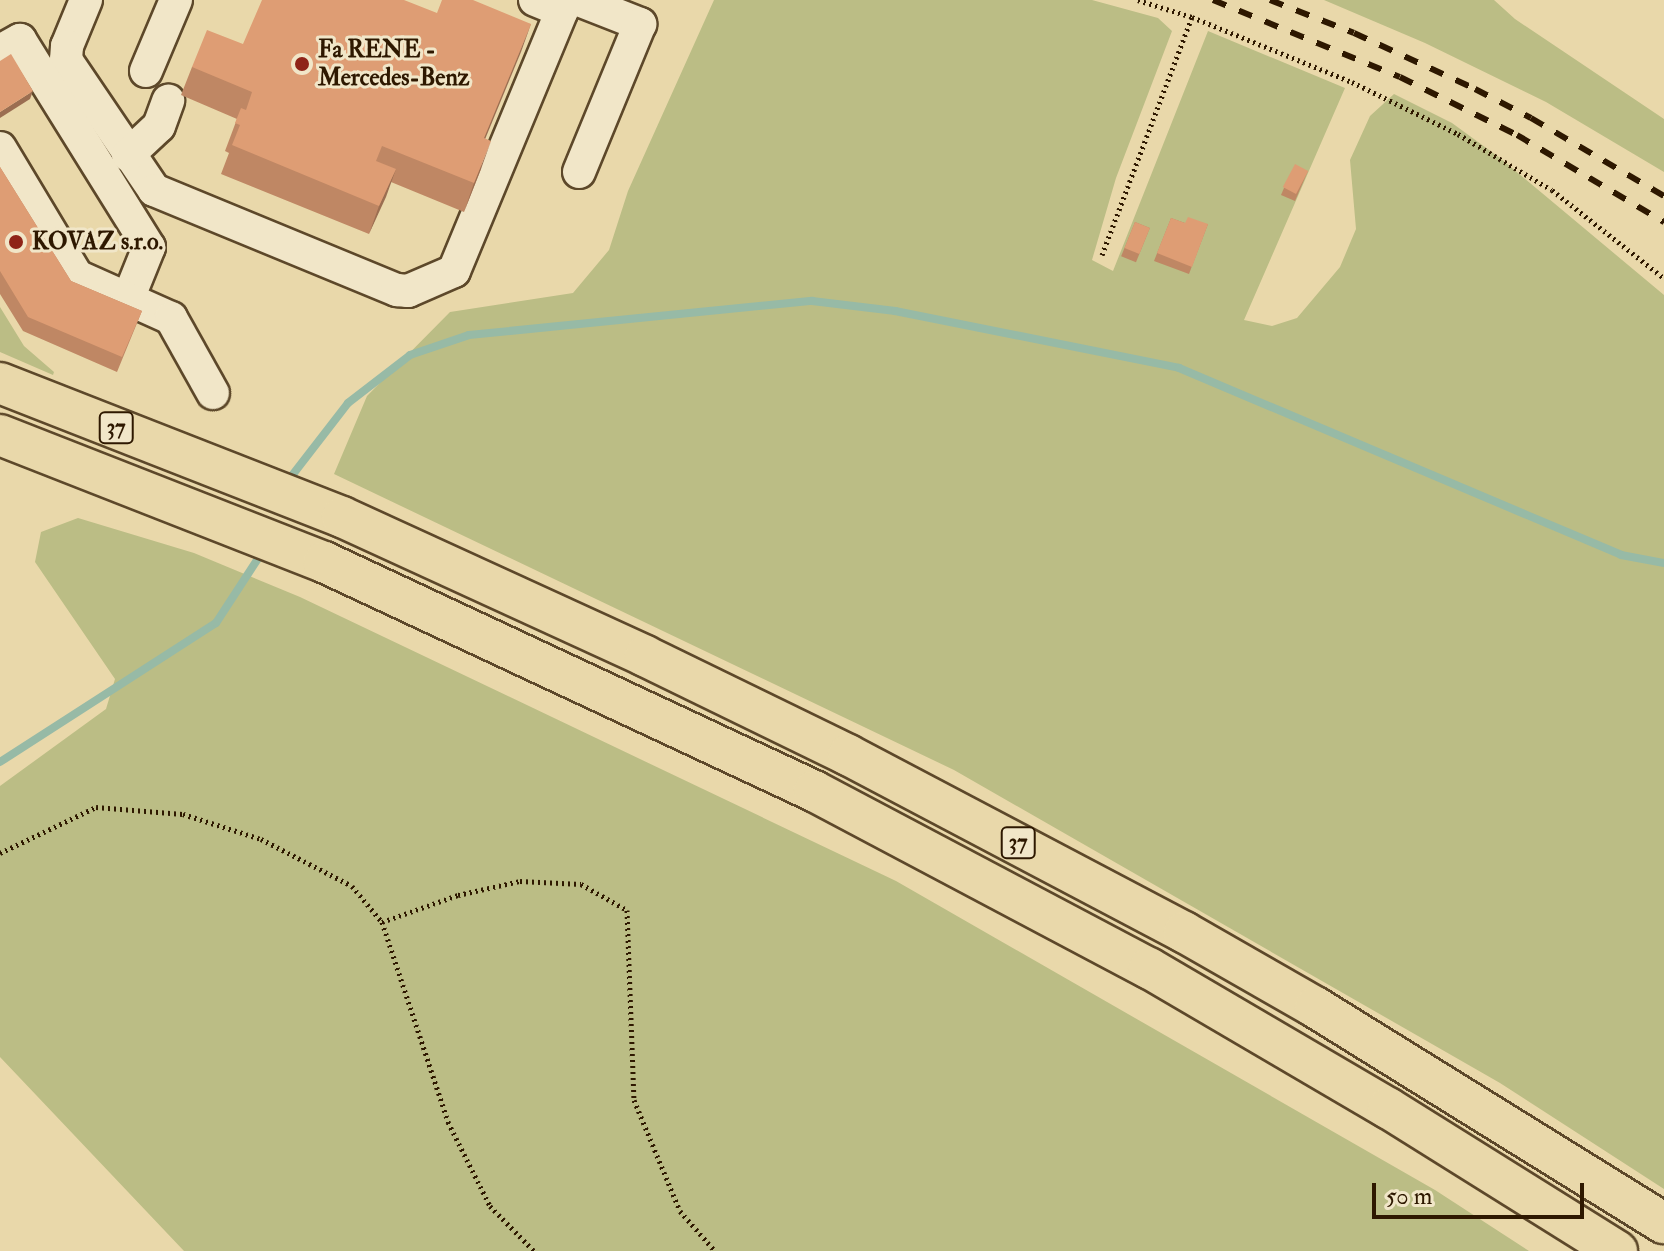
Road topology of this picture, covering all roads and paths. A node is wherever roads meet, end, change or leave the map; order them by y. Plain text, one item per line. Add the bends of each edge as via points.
1 (86, 0) edge
2 (176, 0) edge
3 (1138, 0) edge
4 (560, 3) edge
5 (1192, 17) junction
6 (0, 51) edge
7 (146, 71) dead end
8 (168, 101) dead end
9 (0, 148) edge
10 (128, 155) junction
11 (579, 172) dead end
12 (1102, 255) dead end
13 (1664, 278) edge
14 (128, 299) junction
15 (0, 383) edge
16 (213, 393) dead end
17 (0, 435) edge
18 (0, 853) edge
19 (382, 922) junction
20 (1664, 1223) edge
21 (534, 1251) edge
22 (715, 1251) edge
23 (1617, 1251) edge

1 - 10 lane via 66,60
2 - 7 lane
3 - 5 path
4 - 10 lane via 454,271 408,291 154,190
4 - 11 lane via 640,24
5 - 12 path
5 - 13 path via 1352,82 1458,134 1552,190
6 - 14 lane via 20,40 149,247
8 - 10 lane via 159,126
9 - 14 lane via 77,276
14 - 16 lane via 171,318
15 - 20 main road, 37 via 342,517 645,656 1013,839 1315,1007
17 - 23 main road, 37 via 324,562 715,743 981,877 1289,1049
18 - 19 path via 96,807 183,814 261,839 352,886
19 - 21 path via 448,1122 490,1206
19 - 22 path via 458,895 520,881 581,884 627,910 634,1100 680,1211

